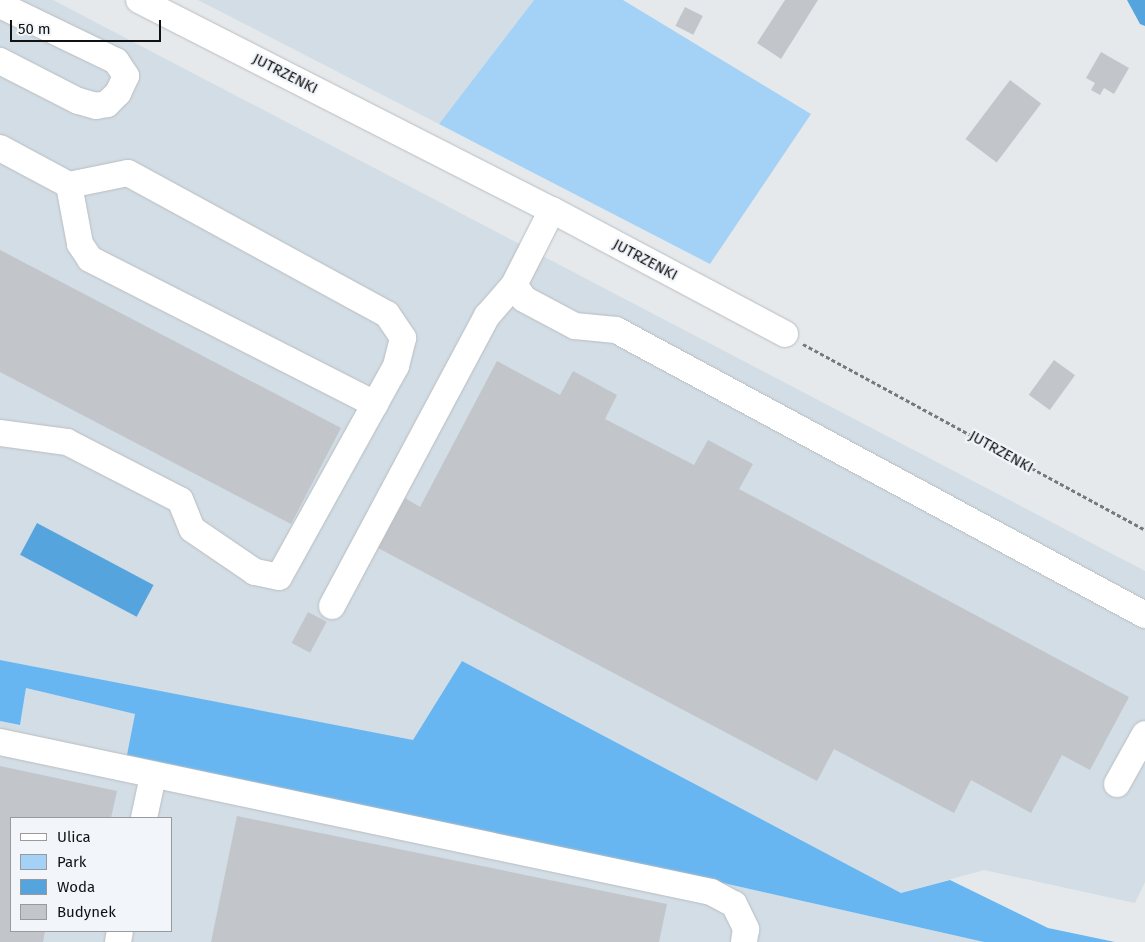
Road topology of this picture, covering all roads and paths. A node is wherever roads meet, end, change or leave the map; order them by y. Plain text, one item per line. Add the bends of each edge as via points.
1 (139, 0) edge
2 (0, 5) edge
3 (0, 61) edge
4 (0, 148) edge
5 (68, 185) junction
6 (552, 210) junction
7 (514, 285) junction
8 (785, 334) joint
9 (375, 404) junction
10 (0, 434) edge
11 (1145, 530) edge
12 (332, 606) dead end
13 (1145, 615) edge
14 (1145, 734) edge
15 (0, 742) edge
16 (154, 776) junction
17 (1117, 784) dead end
18 (144, 817) edge
19 (744, 942) edge

1 - 6 street, JUTRZENKI
2 - 3 street via 116,61 126,76 118,93 107,104 96,106 78,101
4 - 5 street
5 - 9 street via 80,244 90,259
5 - 9 street via 128,173 387,314 403,338 396,366
6 - 7 street
6 - 8 street, JUTRZENKI
7 - 12 street via 487,316
7 - 13 street via 524,300 575,326 616,330
8 - 11 path, JUTRZENKI
9 - 10 street via 279,576 255,572 192,529 180,500 85,451 67,442
14 - 17 street
15 - 16 street
16 - 18 street
16 - 19 street via 711,892 734,904 746,928

